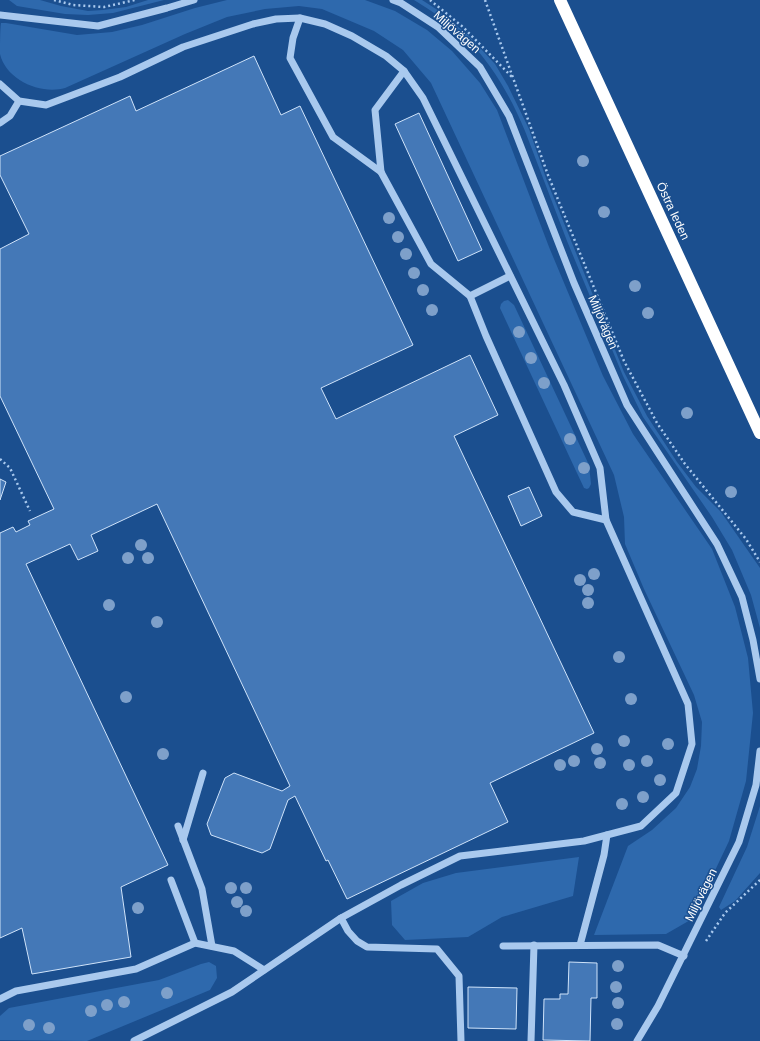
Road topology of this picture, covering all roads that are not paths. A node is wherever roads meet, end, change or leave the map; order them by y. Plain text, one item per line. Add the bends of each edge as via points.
1 (194, 0) edge
2 (393, 0) edge
3 (560, 0) edge
4 (0, 15) edge
5 (300, 18) junction
6 (404, 71) junction
7 (0, 84) edge
8 (19, 101) junction
9 (0, 123) edge
10 (381, 172) junction
11 (510, 276) junction
12 (470, 296) junction
13 (760, 433) edge
14 (606, 520) junction
15 (760, 679) edge
16 (760, 751) edge
17 (203, 773) dead end
18 (178, 826) dead end
19 (607, 835) junction
20 (183, 840) junction
21 (171, 880) dead end
22 (341, 918) junction
23 (195, 943) junction
24 (580, 945) junction
25 (212, 946) junction
26 (503, 946) dead end
27 (534, 946) junction
28 (684, 956) junction
29 (264, 970) junction
30 (0, 999) edge
31 (135, 1041) edge
32 (461, 1041) edge
33 (531, 1041) edge
34 (637, 1041) edge

1 - 4 street via 98,26
2 - 15 street, Miljövägen via 438,27 480,67 509,116 574,283 627,405 717,544 742,597 754,640
3 - 13 highway, Östra leden
5 - 6 street via 325,24 352,36 386,56
5 - 8 street via 276,19 254,24 183,47 120,77 46,105
5 - 10 street via 290,58 333,136
6 - 10 street via 375,110
6 - 11 street via 423,98
7 - 8 street
8 - 9 street via 10,116
10 - 12 street via 431,264
11 - 12 street
11 - 14 street via 564,385 600,468
12 - 14 street via 556,492 573,512
14 - 19 street via 688,704 692,744 676,793 641,826
16 - 28 street, Miljövägen via 756,785 739,842
17 - 20 street
18 - 20 street
19 - 22 street via 584,841 460,856
19 - 24 street via 604,856
20 - 25 street via 202,889
21 - 23 street
22 - 29 street
22 - 32 street via 348,931 367,947 437,949 459,976
23 - 25 street
23 - 30 street via 136,969 16,991
24 - 27 street
24 - 28 street via 658,945
25 - 29 street via 234,951
26 - 27 street
27 - 33 street
28 - 34 street, Miljövägen
29 - 31 street via 232,992

